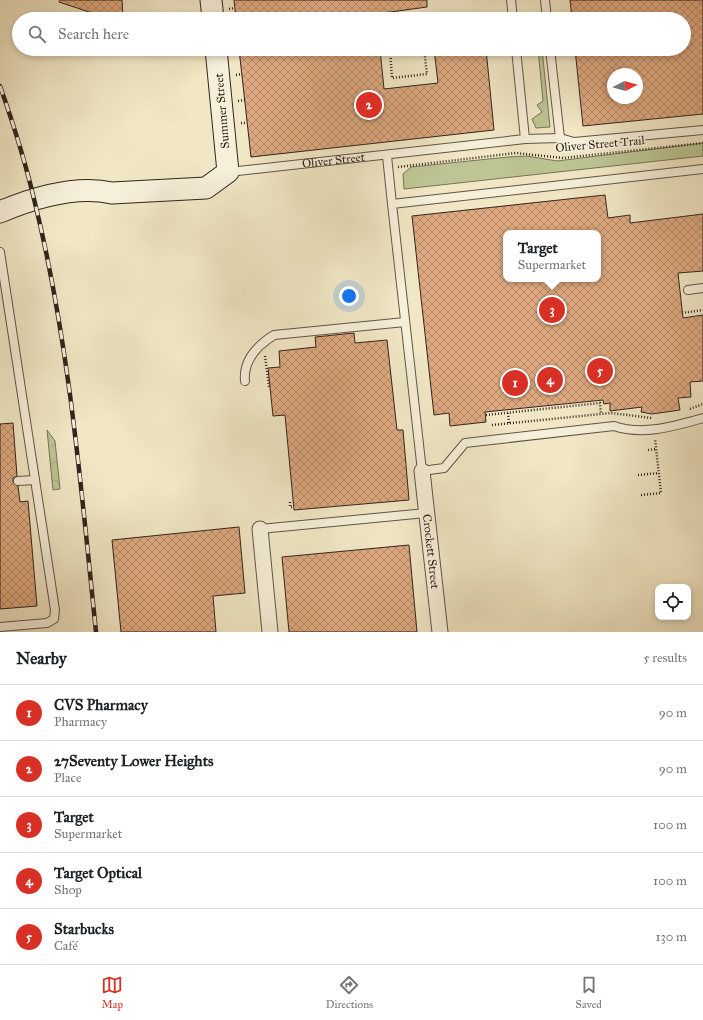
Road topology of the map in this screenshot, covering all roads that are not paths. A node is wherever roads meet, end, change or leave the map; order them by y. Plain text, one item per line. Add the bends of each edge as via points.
1 (511, 0) edge
2 (545, 0) edge
3 (512, 12) edge
4 (546, 12) edge
5 (225, 56) edge
6 (517, 56) edge
7 (551, 56) edge
8 (703, 130) edge
9 (560, 138) junction
10 (525, 139) junction
11 (387, 156) junction
12 (703, 170) edge
13 (228, 172) junction
14 (112, 193) junction
15 (392, 204) junction
16 (0, 212) edge
17 (0, 222) edge
18 (0, 252) edge
19 (703, 288) edge
20 (688, 290) dead end
21 (405, 322) junction
22 (245, 381) dead end
23 (703, 418) edge
24 (422, 470) junction
25 (35, 480) junction
26 (18, 481) dead end
27 (426, 513) junction
28 (260, 529) joint
29 (0, 627) edge
30 (270, 632) edge
31 (440, 632) edge

1 - 3 lane
2 - 4 lane
5 - 13 street, Summer Street
6 - 10 lane
7 - 9 lane
8 - 9 lane, Oliver Street via 574,142
9 - 10 lane, Oliver Street
10 - 11 lane, Oliver Street
11 - 13 lane, Oliver Street
11 - 15 lane
12 - 15 lane
13 - 14 street via 206,188
14 - 16 street via 98,190 70,192 18,204
14 - 17 street via 99,198 53,204
15 - 21 lane
18 - 25 lane
19 - 20 lane
21 - 22 lane via 274,335 251,356 245,367
21 - 24 lane
23 - 24 lane via 654,430 614,426 465,443 444,468
24 - 27 street, Crockett Street
25 - 26 lane
25 - 29 lane via 55,610 54,619 47,623
27 - 28 lane
27 - 31 street, Crockett Street
28 - 30 street

